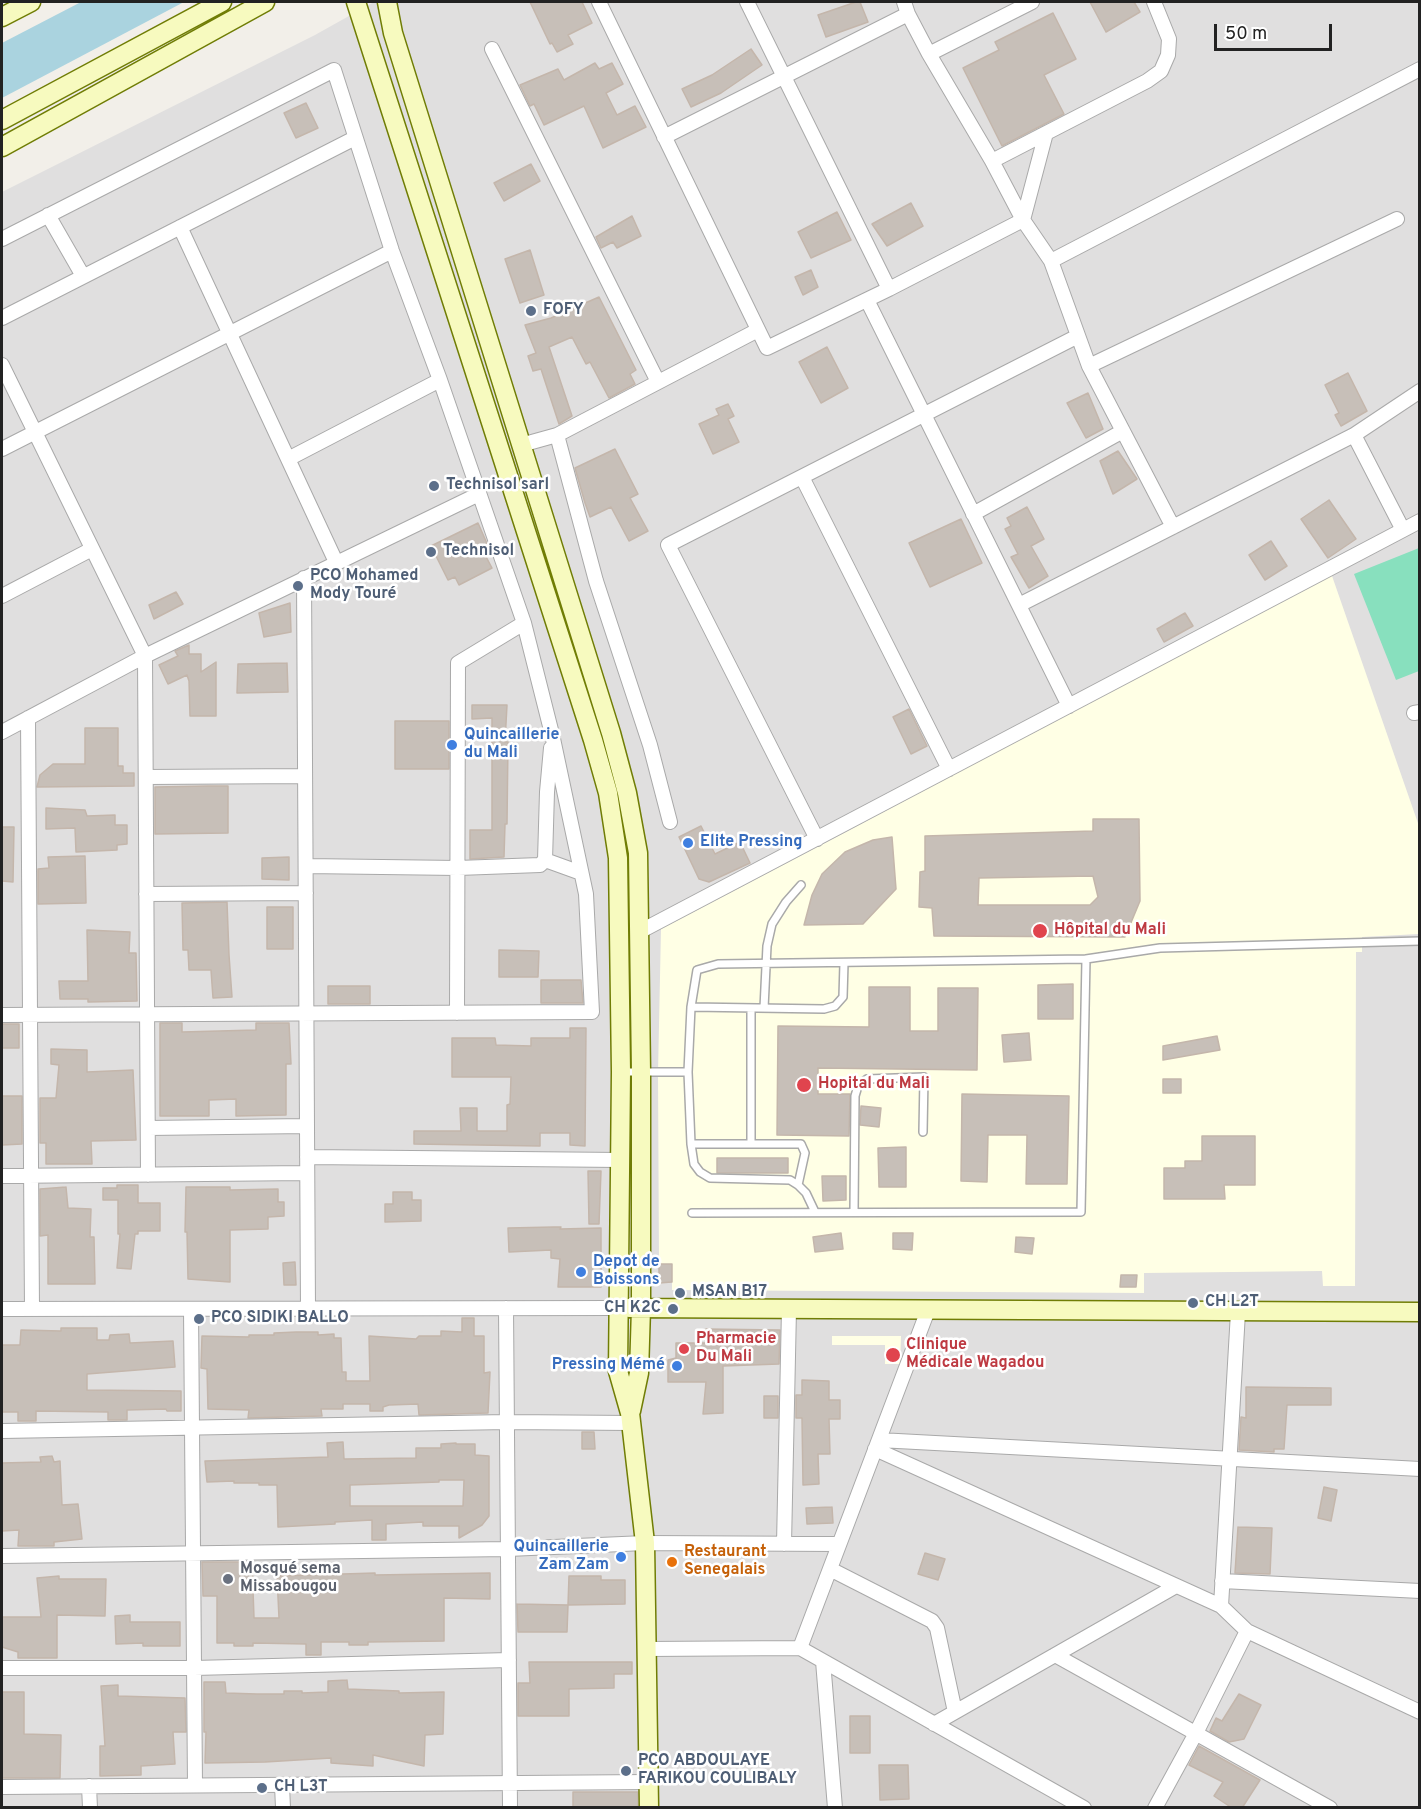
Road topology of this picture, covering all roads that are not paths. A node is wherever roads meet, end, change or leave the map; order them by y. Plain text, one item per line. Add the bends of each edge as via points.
1 (31, 2) edge
2 (222, 2) edge
3 (265, 2) edge
4 (387, 2) edge
5 (599, 2) edge
6 (747, 2) edge
7 (1032, 2) edge
8 (1154, 2) edge
9 (354, 5) edge
10 (906, 8) edge
11 (2, 17) edge
12 (492, 49) dead end
13 (929, 54) junction
14 (1419, 69) edge
15 (784, 76) junction
16 (2, 120) edge
17 (1047, 133) junction
18 (664, 137) junction
19 (355, 138) junction
20 (2, 147) edge
21 (992, 161) junction
22 (48, 215) junction
23 (1397, 219) dead end
24 (1023, 220) junction
25 (180, 227) junction
26 (2, 239) edge
27 (392, 251) junction
28 (1051, 261) junction
29 (83, 276) junction
30 (889, 289) junction
31 (867, 300) junction
32 (2, 318) edge
33 (758, 330) junction
34 (230, 333) junction
35 (1078, 336) junction
36 (2, 365) edge
37 (1089, 366) junction
38 (440, 380) junction
39 (658, 382) junction
40 (1419, 391) edge
41 (924, 416) junction
42 (34, 432) junction
43 (1124, 432) junction
44 (556, 435) junction
45 (1354, 435) junction
46 (521, 445) junction
47 (2, 449) edge
48 (288, 459) junction
49 (802, 477) junction
50 (479, 494) junction
51 (973, 514) junction
52 (1419, 521) edge
53 (1173, 527) junction
54 (1403, 530) junction
55 (92, 549) junction
56 (336, 562) junction
57 (304, 578) junction
58 (2, 596) edge
59 (1019, 605) junction
60 (524, 623) junction
61 (145, 656) junction
62 (1069, 706) junction
63 (28, 718) junction
64 (2, 732) edge
65 (552, 734) junction
66 (949, 769) junction
67 (305, 776) junction
68 (146, 777) junction
69 (670, 822) dead end
70 (817, 839) junction
71 (545, 860) junction
72 (306, 866) junction
73 (458, 868) junction
74 (581, 873) junction
75 (801, 885) dead end
76 (306, 893) junction
77 (146, 894) junction
78 (639, 932) junction
79 (1419, 941) edge
80 (1086, 959) junction
81 (844, 963) junction
82 (765, 964) junction
83 (691, 1007) junction
84 (751, 1008) junction
85 (764, 1008) junction
86 (457, 1013) junction
87 (306, 1014) junction
88 (30, 1015) junction
89 (147, 1015) junction
90 (2, 1016) edge
91 (621, 1072) junction
92 (641, 1072) junction
93 (688, 1072) junction
94 (307, 1126) junction
95 (148, 1128) junction
96 (923, 1132) dead end
97 (692, 1144) junction
98 (751, 1144) junction
99 (308, 1157) junction
100 (621, 1160) junction
101 (308, 1173) junction
102 (148, 1175) junction
103 (2, 1176) edge
104 (31, 1176) junction
105 (798, 1185) junction
106 (815, 1212) junction
107 (854, 1212) junction
108 (692, 1213) dead end
109 (506, 1308) junction
110 (619, 1308) junction
111 (641, 1308) junction
112 (2, 1309) edge
113 (32, 1309) junction
114 (191, 1309) junction
115 (308, 1309) junction
116 (789, 1309) junction
117 (928, 1310) junction
118 (1238, 1311) junction
119 (1419, 1312) edge
120 (631, 1418) junction
121 (507, 1422) junction
122 (192, 1428) junction
123 (2, 1431) edge
124 (877, 1444) junction
125 (1229, 1459) junction
126 (1419, 1469) edge
127 (645, 1543) junction
128 (784, 1544) junction
129 (839, 1544) junction
130 (508, 1549) junction
131 (193, 1553) junction
132 (2, 1556) edge
133 (830, 1569) junction
134 (1222, 1581) junction
135 (1176, 1586) junction
136 (1419, 1591) edge
137 (1221, 1606) junction
138 (1247, 1631) junction
139 (800, 1648) junction
140 (646, 1649) junction
141 (1055, 1655) junction
142 (509, 1660) junction
143 (823, 1661) junction
144 (2, 1668) edge
145 (194, 1668) junction
146 (956, 1712) junction
147 (1419, 1712) edge
148 (934, 1724) junction
149 (1196, 1733) junction
150 (649, 1782) junction
151 (510, 1783) junction
152 (195, 1785) junction
153 (282, 1785) junction
154 (89, 1786) junction
155 (2, 1787) edge
156 (1082, 1807) edge
157 (90, 1808) edge
158 (283, 1808) edge
159 (510, 1808) edge
160 (649, 1808) edge
161 (835, 1808) edge
162 (1058, 1808) edge
163 (1155, 1808) edge
164 (1330, 1808) edge

1 - 11 street
2 - 16 street
3 - 20 street
4 - 46 street via 393,33
5 - 18 street
6 - 15 street
7 - 13 street
8 - 17 street via 1169,39 1161,71
9 - 91 street via 608,793 618,858
10 - 13 street
10 - 15 street
12 - 39 street
13 - 21 street
14 - 28 street
15 - 18 street
15 - 30 street
17 - 21 street
17 - 24 street
18 - 33 street
19 - 22 street via 334,70
19 - 25 street
19 - 27 street
21 - 24 street
22 - 26 street
22 - 29 street
23 - 37 street
24 - 28 street
24 - 30 street
25 - 29 street
25 - 34 street
27 - 34 street
27 - 38 street
28 - 35 street
29 - 32 street
30 - 31 street
31 - 33 street via 767,348
31 - 41 street
33 - 39 street
34 - 42 street
34 - 48 street
35 - 37 street
35 - 41 street
36 - 42 street
37 - 43 street
38 - 48 street
38 - 50 street
39 - 44 street
40 - 45 street
41 - 49 street
41 - 51 street
42 - 47 street
42 - 55 street
43 - 51 street
43 - 53 street
44 - 46 street
44 - 69 street
45 - 53 street
45 - 54 street
46 - 78 street via 627,793 638,853
48 - 56 street
49 - 66 street
49 - 70 street via 668,545
50 - 56 street
50 - 60 street
51 - 59 street
52 - 54 street
53 - 59 street
54 - 62 street
55 - 58 street
55 - 61 street
56 - 57 street
57 - 61 street
57 - 67 street
59 - 62 street
60 - 65 street
60 - 73 street via 458,663
61 - 63 street
61 - 68 street
62 - 66 street
63 - 64 street
63 - 88 street
65 - 71 street
65 - 74 street
66 - 70 street
67 - 68 street
67 - 72 street
68 - 77 street
70 - 78 street
71 - 73 street via 540,865
71 - 74 street
72 - 73 street
72 - 76 street
73 - 86 street
74 - 86 street via 586,894 592,1012
75 - 82 lane via 772,924
76 - 77 street
76 - 87 street
77 - 89 street
78 - 92 street
79 - 80 lane via 1160,948
80 - 81 lane
80 - 107 lane via 1081,1212
81 - 82 lane
81 - 85 lane via 843,997 835,1006
82 - 83 lane via 718,964 697,970
82 - 85 lane
83 - 84 lane
83 - 93 lane
84 - 85 lane
84 - 98 lane
86 - 87 street
87 - 89 street
87 - 94 street
88 - 89 street
88 - 90 street
88 - 104 street
89 - 95 street
91 - 92 lane
91 - 100 street
92 - 93 lane
92 - 111 street
93 - 97 lane
94 - 95 street
94 - 99 street
95 - 102 street
96 - 107 lane via 924,1077 867,1079 858,1086
97 - 98 lane
97 - 105 lane via 694,1164 710,1178 790,1180
98 - 105 lane via 801,1144 805,1153
99 - 100 street
99 - 101 street
100 - 110 street
101 - 102 street
101 - 115 street
102 - 104 street
103 - 104 street
104 - 113 street
105 - 106 lane
106 - 107 lane
106 - 108 lane
109 - 110 street
109 - 115 street
109 - 121 street
110 - 111 street
110 - 120 street via 618,1371
111 - 116 street
111 - 120 street via 639,1373
112 - 113 street
113 - 114 street
114 - 115 street
114 - 122 street
116 - 117 street
116 - 128 street
117 - 118 street
117 - 124 street
118 - 119 street
118 - 125 street
120 - 121 street
120 - 127 street
121 - 122 street
121 - 130 street
122 - 123 street
122 - 131 street
124 - 125 street
124 - 129 street
124 - 135 street
125 - 126 street
125 - 134 street
127 - 128 street
127 - 130 street
127 - 140 street
128 - 129 street
129 - 133 street
130 - 131 street
130 - 142 street
131 - 132 street
131 - 145 street
133 - 139 street
133 - 146 street via 932,1621 938,1628
134 - 136 street
134 - 137 street
135 - 137 street
135 - 141 street
137 - 138 street
138 - 147 street
138 - 149 street
139 - 140 street
139 - 143 street
140 - 150 street
141 - 146 street
141 - 149 street
142 - 145 street
142 - 151 street
143 - 148 street
143 - 161 street
144 - 145 street
145 - 152 street
146 - 148 street
148 - 156 street
149 - 163 street
149 - 164 street
150 - 151 street
150 - 160 street
151 - 153 street
151 - 159 street
152 - 153 street
152 - 154 street
153 - 158 street
154 - 155 street
154 - 157 street
156 - 162 street

